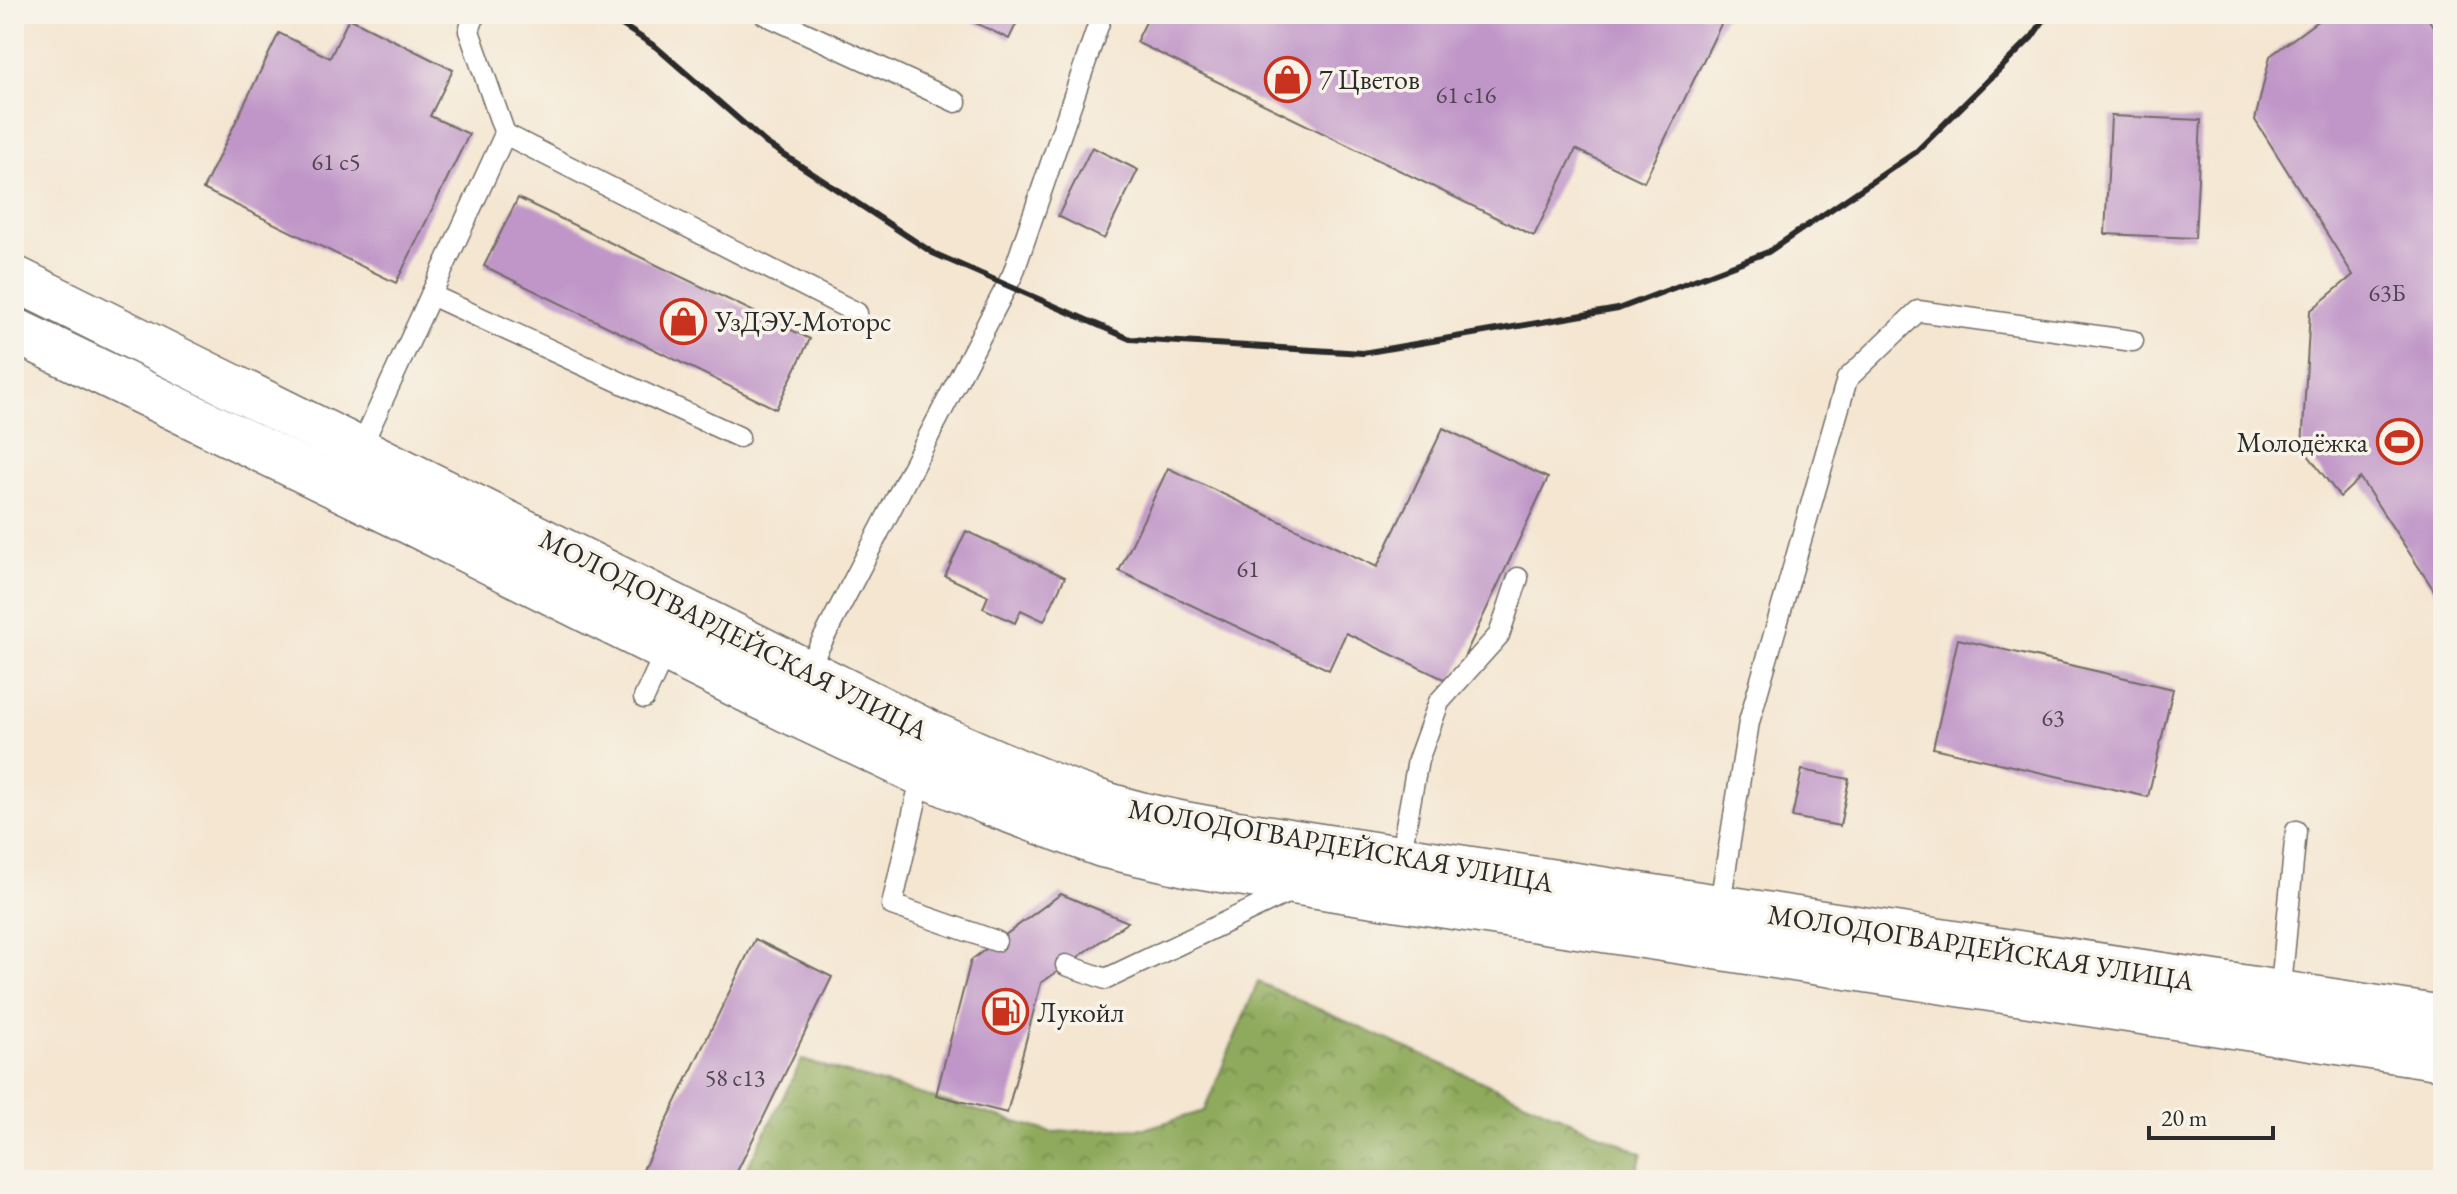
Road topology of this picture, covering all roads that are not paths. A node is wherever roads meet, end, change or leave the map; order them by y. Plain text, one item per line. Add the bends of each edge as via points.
1 (475, 14) edge
2 (764, 14) edge
3 (1102, 14) edge
4 (956, 102) dead end
5 (505, 134) junction
6 (14, 278) edge
7 (431, 295) junction
8 (857, 313) dead end
9 (14, 330) edge
10 (2133, 341) dead end
11 (739, 437) dead end
12 (360, 449) junction
13 (1518, 578) dead end
14 (685, 610) junction
15 (666, 650) junction
16 (807, 670) junction
17 (644, 698) dead end
18 (787, 710) junction
19 (922, 774) junction
20 (2296, 831) dead end
21 (1400, 858) junction
22 (1306, 883) junction
23 (1717, 926) junction
24 (996, 941) dead end
25 (1066, 965) dead end
26 (2278, 1013) junction
27 (2443, 1018) edge
28 (2443, 1058) edge

1 - 5 lane via 469,31
2 - 4 lane
3 - 16 lane via 1013,274
5 - 7 lane
5 - 8 lane
6 - 12 main road, МОЛОДОГВАРДЕЙСКАЯ УЛИЦА
7 - 11 lane
7 - 12 lane
9 - 15 main road, МОЛОДОГВАРДЕЙСКАЯ УЛИЦА
10 - 23 lane via 1918,311 1847,379 1749,722
12 - 14 main road, МОЛОДОГВАРДЕЙСКАЯ УЛИЦА
13 - 21 lane via 1499,635 1439,702 1418,760
14 - 15 lane
14 - 16 main road, МОЛОДОГВАРДЕЙСКАЯ УЛИЦА
15 - 17 lane
15 - 18 main road, МОЛОДОГВАРДЕЙСКАЯ УЛИЦА
16 - 18 lane
16 - 21 main road, МОЛОДОГВАРДЕЙСКАЯ УЛИЦА via 932,734 1110,806
18 - 19 main road, МОЛОДОГВАРДЕЙСКАЯ УЛИЦА
19 - 22 main road, МОЛОДОГВАРДЕЙСКАЯ УЛИЦА via 1102,845
19 - 24 lane via 892,905
20 - 26 lane
21 - 23 main road, МОЛОДОГВАРДЕЙСКАЯ УЛИЦА
22 - 23 main road, МОЛОДОГВАРДЕЙСКАЯ УЛИЦА
22 - 25 lane via 1106,979
23 - 26 main road, МОЛОДОГВАРДЕЙСКАЯ УЛИЦА
26 - 27 main road, МОЛОДОГВАРДЕЙСКАЯ УЛИЦА
26 - 28 main road, МОЛОДОГВАРДЕЙСКАЯ УЛИЦА

